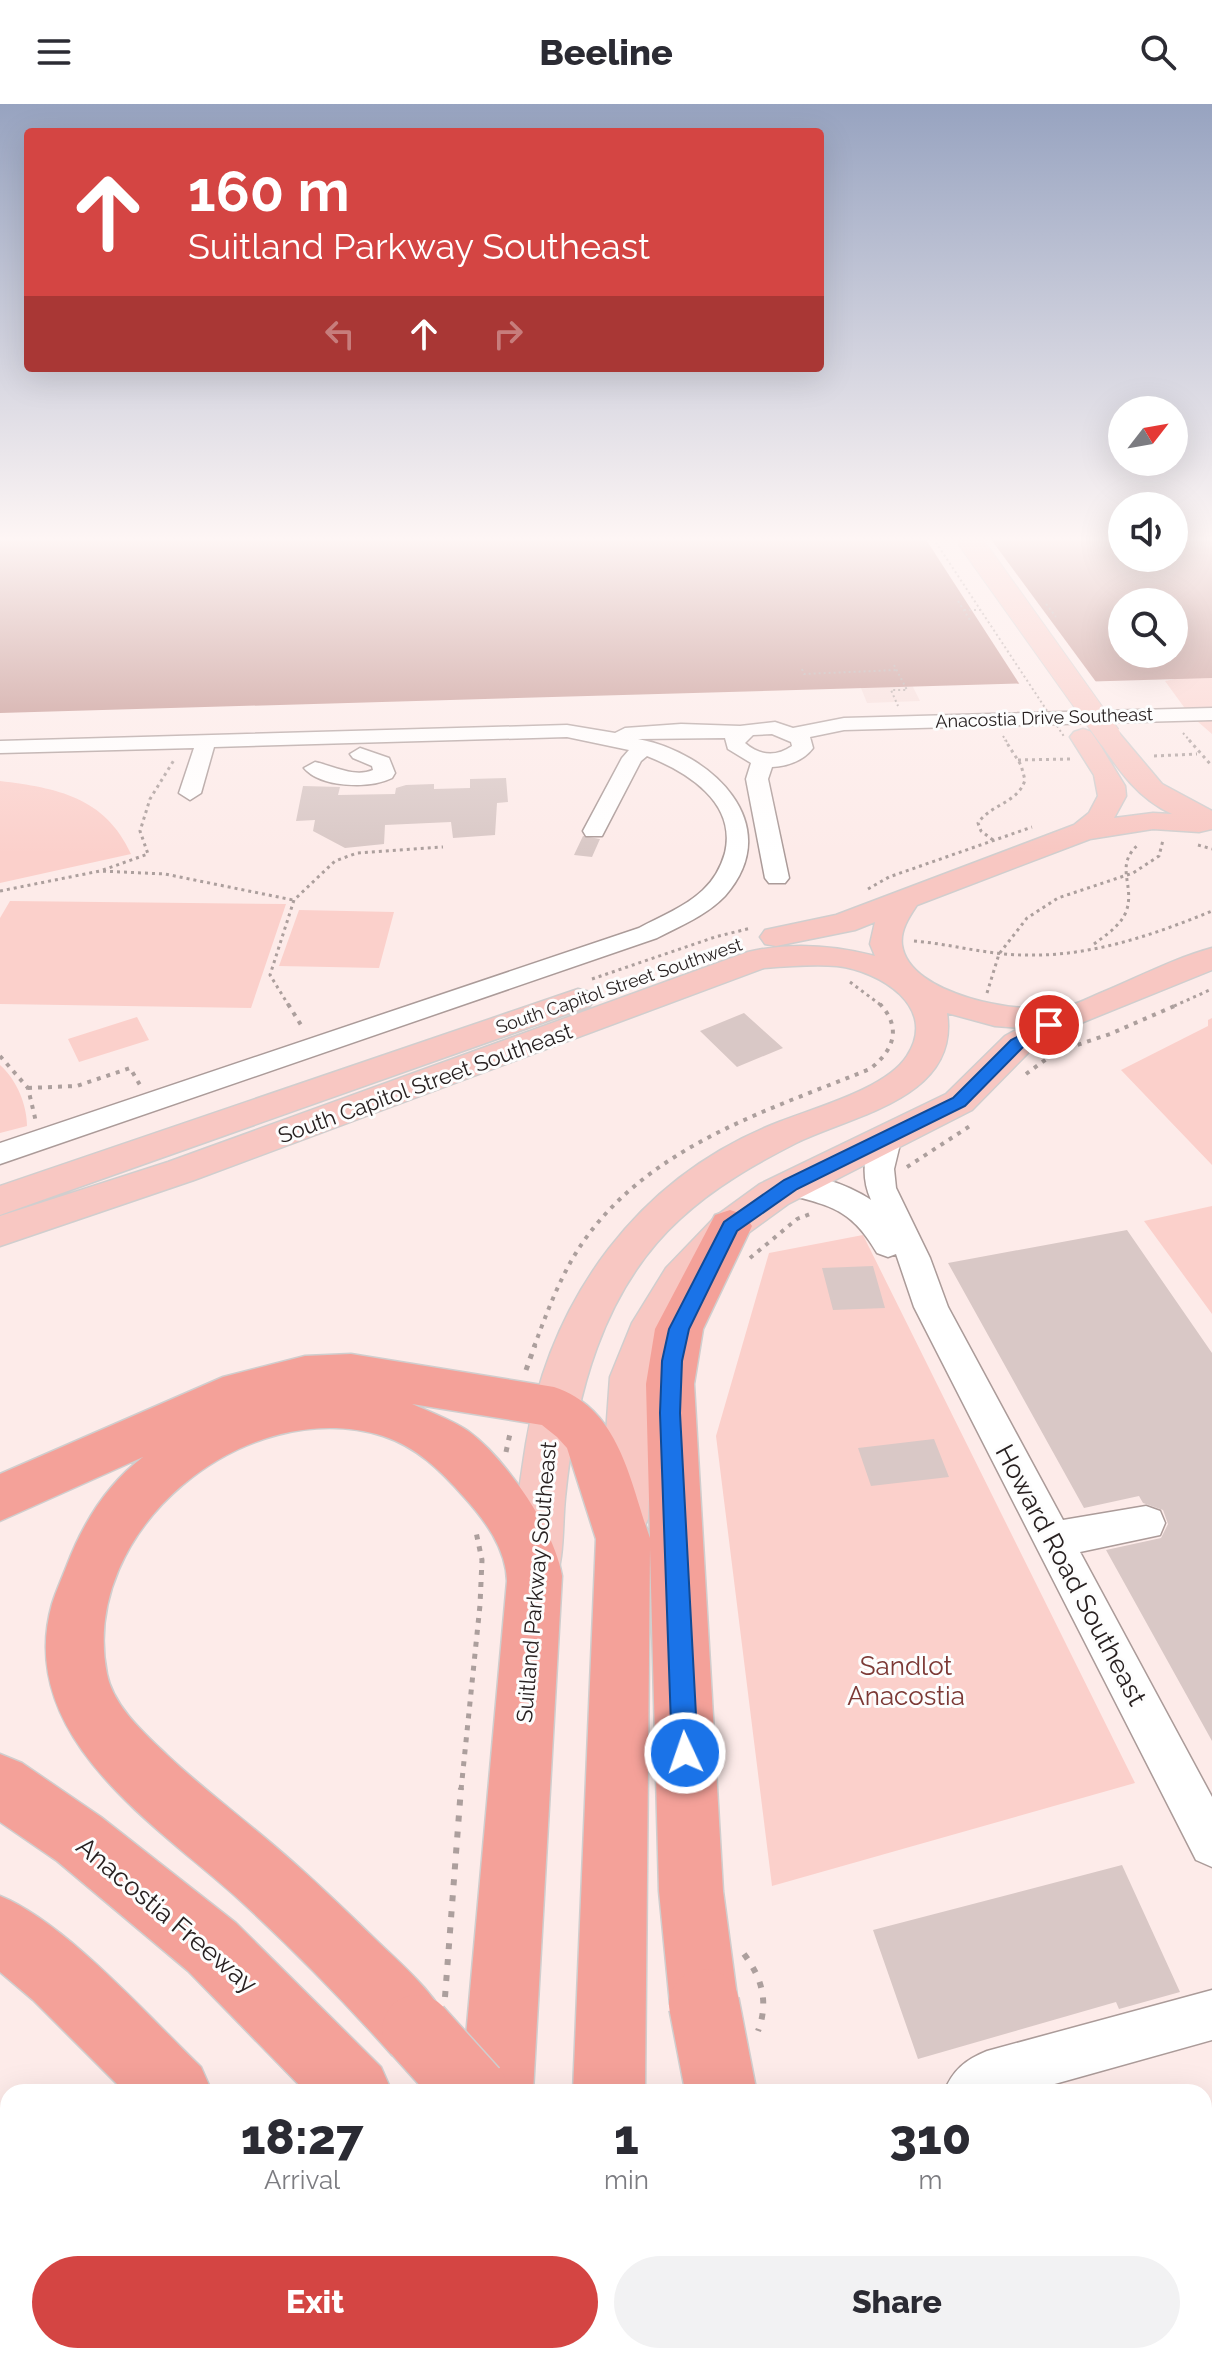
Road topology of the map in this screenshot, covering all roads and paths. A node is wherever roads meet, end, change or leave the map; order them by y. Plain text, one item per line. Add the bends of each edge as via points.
1 (1006, 643) edge
2 (1018, 643) edge
3 (1028, 643) edge
4 (894, 665) dead end
5 (802, 669) dead end
6 (897, 670) junction
7 (1212, 714) edge
8 (906, 722) junction
9 (428, 734) junction
10 (795, 734) junction
11 (608, 735) junction
12 (738, 736) junction
13 (206, 741) junction
14 (1084, 742) junction
15 (361, 745) junction
16 (646, 746) junction
17 (0, 747) edge
18 (500, 752) dead end
19 (1199, 754) dead end
20 (1144, 757) dead end
21 (174, 760) dead end
22 (763, 760) junction
23 (1018, 760) dead end
24 (223, 771) dead end
25 (1212, 823) edge
26 (594, 831) dead end
27 (1084, 831) junction
28 (1162, 837) junction
29 (993, 840) dead end
30 (1155, 840) dead end
31 (1174, 840) dead end
32 (1148, 841) dead end
33 (1188, 842) dead end
34 (443, 847) dead end
35 (1212, 849) edge
36 (100, 871) junction
37 (1126, 876) junction
38 (777, 878) dead end
39 (0, 891) edge
40 (865, 891) dead end
41 (908, 897) junction
42 (294, 900) junction
43 (1212, 911) edge
44 (914, 941) dead end
45 (1089, 947) junction
46 (999, 954) junction
47 (1212, 958) edge
48 (914, 986) junction
49 (1212, 989) edge
50 (985, 1000) dead end
51 (1064, 1018) junction
52 (308, 1036) junction
53 (0, 1056) edge
54 (1018, 1082) dead end
55 (28, 1088) junction
56 (146, 1094) dead end
57 (977, 1121) dead end
58 (37, 1130) dead end
59 (886, 1140) junction
60 (0, 1154) edge
61 (901, 1176) dead end
62 (791, 1184) junction
63 (0, 1201) edge
64 (821, 1213) dead end
65 (0, 1231) edge
66 (737, 1244) junction
67 (931, 1307) junction
68 (532, 1417) junction
69 (503, 1466) dead end
70 (0, 1498) edge
71 (473, 1523) dead end
72 (1146, 1523) dead end
73 (623, 1539) junction
74 (1053, 1539) junction
75 (535, 1571) junction
76 (0, 1785) edge
77 (1212, 1844) edge
78 (0, 1929) edge
79 (733, 1997) junction
80 (1212, 2015) edge
81 (430, 2018) junction
82 (168, 2084) edge
83 (348, 2084) edge
84 (468, 2084) edge
85 (498, 2084) edge
86 (609, 2084) edge
87 (698, 2084) edge
88 (979, 2084) edge

1 - 14 path, bridge
2 - 14 main road, South Capitol Street Southwest
3 - 14 main road, bridge
4 - 6 path
5 - 6 path via 804,674
6 - 8 path via 907,690 891,690
7 - 8 street, Anacostia Drive Southeast
8 - 10 street, Anacostia Drive Southeast via 844,724
9 - 11 street
9 - 15 street
9 - 18 street via 426,756
10 - 12 street, Anacostia Drive Southeast via 775,728
10 - 22 street via 804,744 800,753
11 - 12 street, Anacostia Drive Southeast
11 - 16 street
12 - 22 street via 735,745 744,754
13 - 15 street
13 - 17 street
13 - 24 street via 194,782
14 - 23 path
14 - 25 main road via 1149,790
14 - 27 main road, South Capitol Street Southwest via 1111,780 1114,794 1109,810
15 - 15 street via 382,762 384,773 362,779 319,769 343,766
16 - 26 street via 632,758
16 - 52 street via 710,785 738,824 737,854 713,894 648,933
19 - 20 path
21 - 36 path via 150,799 140,831 148,854
22 - 38 street via 757,779
25 - 27 main road via 1153,821
27 - 41 main road, South Capitol Street Southwest
28 - 30 path
28 - 31 path
28 - 37 path via 1156,860
29 - 40 path via 889,877
32 - 37 path via 1126,855
33 - 35 path
34 - 42 path via 357,853 335,861
36 - 39 path
36 - 42 path via 165,874
37 - 45 path via 1131,900 1127,915
37 - 46 path via 1042,908 1020,925
41 - 48 main road, Suitland Parkway Southeast via 888,923 885,939 891,961
41 - 63 main road, South Capitol Street Southwest via 820,930 728,947
42 - 52 path via 270,975
43 - 45 path
44 - 46 path
45 - 46 path via 1053,954
46 - 50 path
47 - 51 main road, South Capitol Street Southeast
48 - 51 main road, South Capitol Street Southeast via 981,1014
48 - 65 main road, South Capitol Street Southeast via 874,966 840,957 786,955 748,962 387,1098
48 - 68 main road, Suitland Parkway Southeast via 932,1021 932,1039 919,1066 891,1088 729,1162 659,1215 625,1252 596,1296
49 - 54 path via 1056,1052
51 - 59 main road via 1017,1044 959,1102
52 - 60 street
53 - 55 path
55 - 56 path via 77,1086 130,1068
55 - 58 path
57 - 61 path via 911,1163
59 - 62 main road
59 - 67 street, Howard Road Southeast via 881,1188
62 - 66 main road
62 - 67 street, Howard Road Southeast via 849,1200 867,1211
64 - 66 path
66 - 73 main road via 701,1255 653,1323 638,1359 629,1401
66 - 79 highway via 679,1329 670,1384 691,1891
67 - 74 street, Howard Road Southeast
68 - 69 path
68 - 70 highway via 374,1376 284,1379 199,1407
68 - 73 highway via 575,1422 589,1438
68 - 75 main road, Suitland Parkway Southeast via 541,1481
71 - 81 path via 482,1560 480,1605 455,1845
72 - 74 street
73 - 86 highway
74 - 77 street, Howard Road Southeast
75 - 81 highway via 506,1510 457,1449 389,1414 324,1408 256,1420 215,1436 175,1461 121,1513 84,1585 75,1653 82,1691 99,1726 345,1955
75 - 85 highway, Suitland Parkway Southeast
76 - 83 highway, Anacostia Freeway via 79,1839 212,1947
78 - 82 highway via 57,1976
79 - 79 path via 764,2011 755,1970
79 - 87 highway, bridge
80 - 88 street via 987,2077
81 - 84 highway, bridge

